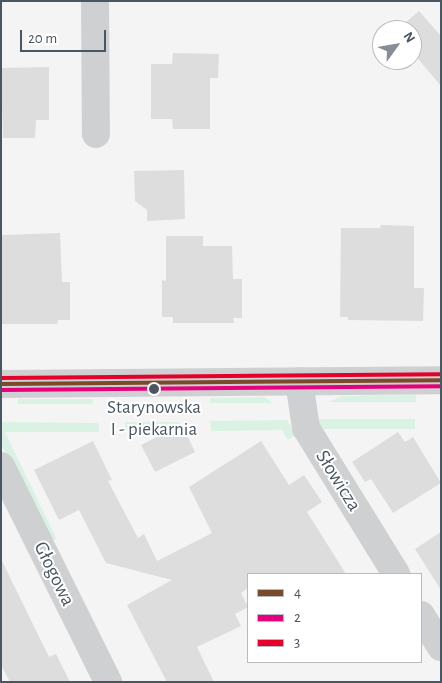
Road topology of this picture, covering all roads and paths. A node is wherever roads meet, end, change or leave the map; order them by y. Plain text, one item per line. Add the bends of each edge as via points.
1 (95, 1) edge
2 (96, 134) dead end
3 (441, 380) edge
4 (300, 381) junction
5 (1, 384) edge
6 (1, 466) edge
7 (395, 573) edge
8 (422, 616) edge
9 (441, 647) edge
10 (108, 682) edge

1 - 2 street
3 - 4 street
4 - 5 street
4 - 7 street, Słowicza via 306,428
6 - 10 street, Głogowa
8 - 9 street

